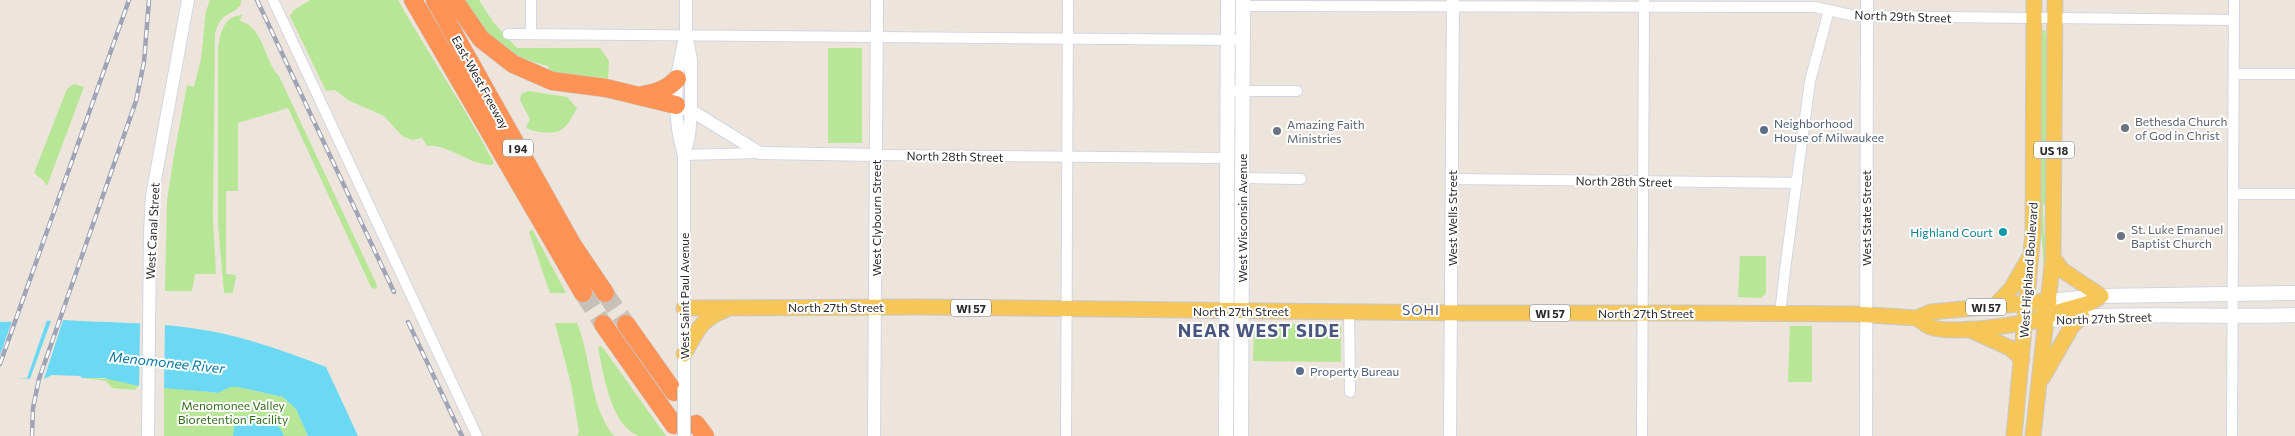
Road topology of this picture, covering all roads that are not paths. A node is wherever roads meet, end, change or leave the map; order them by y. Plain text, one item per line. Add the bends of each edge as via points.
1 (188, 0) edge
2 (273, 0) edge
3 (413, 0) edge
4 (435, 0) edge
5 (454, 0) edge
6 (531, 0) edge
7 (686, 0) edge
8 (876, 0) edge
9 (1068, 0) edge
10 (1228, 0) edge
11 (1867, 0) edge
12 (2034, 0) edge
13 (2055, 0) edge
14 (2234, 0) edge
15 (1243, 3) edge
16 (1453, 3) edge
17 (1644, 3) edge
18 (1829, 10) junction
19 (1867, 16) junction
20 (2034, 19) junction
21 (2055, 19) junction
22 (2234, 20) junction
23 (508, 34) dead end
24 (531, 34) junction
25 (686, 34) junction
26 (876, 36) junction
27 (1067, 39) junction
28 (1228, 40) junction
29 (1242, 40) junction
30 (2234, 74) junction
31 (2295, 74) edge
32 (677, 79) junction
33 (1228, 91) junction
34 (1242, 91) junction
35 (1297, 91) dead end
36 (641, 95) junction
37 (684, 108) junction
38 (760, 153) junction
39 (684, 155) junction
40 (876, 156) junction
41 (1067, 157) junction
42 (1227, 158) junction
43 (1242, 178) junction
44 (1301, 179) dead end
45 (1452, 179) junction
46 (1642, 181) junction
47 (1797, 182) junction
48 (1242, 193) junction
49 (2233, 194) junction
50 (2295, 194) edge
51 (2033, 232) junction
52 (2032, 252) junction
53 (2053, 257) junction
54 (583, 293) tunnel mouth
55 (605, 293) tunnel mouth
56 (2234, 294) junction
57 (2295, 294) edge
58 (2101, 296) junction
59 (1995, 306) junction
60 (875, 307) junction
61 (684, 308) junction
62 (728, 308) junction
63 (1066, 309) junction
64 (1226, 311) junction
65 (1242, 311) junction
66 (1349, 312) junction
67 (1642, 312) junction
68 (2037, 312) junction
69 (1451, 313) junction
70 (1780, 314) junction
71 (2295, 315) edge
72 (1866, 316) junction
73 (2082, 317) junction
74 (2234, 317) junction
75 (1917, 318) junction
76 (603, 324) tunnel mouth
77 (626, 324) tunnel mouth
78 (1966, 329) junction
79 (684, 354) junction
80 (2022, 359) junction
81 (2039, 386) junction
82 (679, 390) junction
83 (1350, 392) dead end
84 (690, 430) edge
85 (148, 436) edge
86 (477, 436) edge
87 (874, 436) edge
88 (1066, 436) edge
89 (1226, 436) edge
90 (1241, 436) edge
91 (1450, 436) edge
92 (1642, 436) edge
93 (1866, 436) edge
94 (2014, 436) edge
95 (2034, 436) edge
96 (2232, 436) edge

1 - 85 street, West Canal Street via 152,196
2 - 86 street
3 - 54 highway, East-West Freeway / I 94
4 - 55 highway, East-West Freeway / I 94 via 572,244
5 - 36 highway via 482,39 513,64 552,81
6 - 24 street
7 - 25 street, West Saint Paul Avenue
8 - 26 street, West Clybourn Street
9 - 27 street
10 - 28 main road, West Wisconsin Avenue
11 - 19 street, West State Street
12 - 20 main road, West Highland Boulevard / US 18
13 - 21 main road, West Highland Boulevard / US 18
14 - 22 street
15 - 16 street, North 29th Street
15 - 29 main road, West Wisconsin Avenue
16 - 17 street, North 29th Street
16 - 45 street, West Wells Street
17 - 18 street, North 29th Street
17 - 46 street
18 - 19 street, North 29th Street
18 - 47 street via 1810,81
19 - 20 street, North 29th Street
19 - 72 street, West State Street
20 - 21 street, North 29th Street
20 - 51 main road, West Highland Boulevard / US 18
21 - 22 street, North 29th Street
21 - 53 main road, West Highland Boulevard / US 18
22 - 30 street
23 - 24 street
24 - 25 street
25 - 26 street
25 - 32 street, West Saint Paul Avenue
25 - 37 street, West Saint Paul Avenue via 691,60
26 - 27 street
26 - 40 street, West Clybourn Street
27 - 28 street
27 - 41 street
28 - 29 street
28 - 33 main road, West Wisconsin Avenue
29 - 34 main road, West Wisconsin Avenue
30 - 31 street
30 - 49 street
32 - 36 highway via 661,91
32 - 37 street, West Saint Paul Avenue
33 - 34 street
33 - 42 main road, West Wisconsin Avenue
34 - 35 street
34 - 43 main road, West Wisconsin Avenue
36 - 37 highway
37 - 38 street
37 - 39 street, West Saint Paul Avenue via 678,137
38 - 39 street, North 28th Street
38 - 40 street, North 28th Street
39 - 61 street, West Saint Paul Avenue
40 - 41 street, North 28th Street
40 - 60 street, West Clybourn Street
41 - 42 street, North 28th Street
41 - 63 street
42 - 48 main road via 1234,167 1235,183
42 - 64 main road, West Wisconsin Avenue
43 - 44 street
43 - 48 main road, West Wisconsin Avenue
45 - 46 street, North 28th Street
45 - 69 street, West Wells Street
46 - 47 street, North 28th Street
46 - 67 street
47 - 70 street
48 - 65 main road, West Wisconsin Avenue
49 - 50 street
49 - 56 street
51 - 52 main road, West Highland Boulevard / US 18
51 - 68 main road via 2040,259
52 - 59 main road via 2011,289
52 - 68 main road, West Highland Boulevard / US 18
53 - 58 main road via 2062,270
53 - 68 main road, West Highland Boulevard / US 18
56 - 57 main road, North 27th Street
56 - 58 main road, North 27th Street
56 - 74 street
58 - 68 main road via 2090,304
59 - 68 main road, North 27th Street / WI 57
59 - 75 main road, North 27th Street / WI 57 via 1931,312
60 - 62 main road, North 27th Street / WI 57
60 - 63 main road, North 27th Street / WI 57
60 - 87 street, West Clybourn Street
61 - 62 main road, North 27th Street / WI 57
61 - 79 street, West Saint Paul Avenue
62 - 79 main road via 704,321
63 - 64 main road, North 27th Street / WI 57
63 - 88 street
64 - 65 main road, North 27th Street / WI 57
64 - 89 main road, West Wisconsin Avenue
65 - 66 main road, North 27th Street / WI 57
65 - 90 main road, West Wisconsin Avenue
66 - 69 main road, North 27th Street / WI 57
66 - 83 street
67 - 69 main road, North 27th Street / WI 57
67 - 70 main road, North 27th Street / WI 57
67 - 92 street
68 - 73 main road, North 27th Street
68 - 78 main road, North 27th Street
68 - 80 main road, West Highland Boulevard / US 18
68 - 81 main road, US 18
69 - 91 street, West Wells Street
70 - 72 main road, North 27th Street / WI 57
71 - 74 main road, North 27th Street
72 - 75 main road, North 27th Street / WI 57
72 - 93 street, West State Street
73 - 74 main road, North 27th Street
73 - 81 main road via 2072,326
74 - 96 street
75 - 78 main road, North 27th Street / WI 57 via 1930,327
76 - 84 highway
77 - 82 highway
78 - 80 main road, WI 57 via 2010,348
79 - 82 street, West Saint Paul Avenue
80 - 94 main road, US 18
81 - 95 main road, US 18
82 - 84 street, West Saint Paul Avenue, bridge

